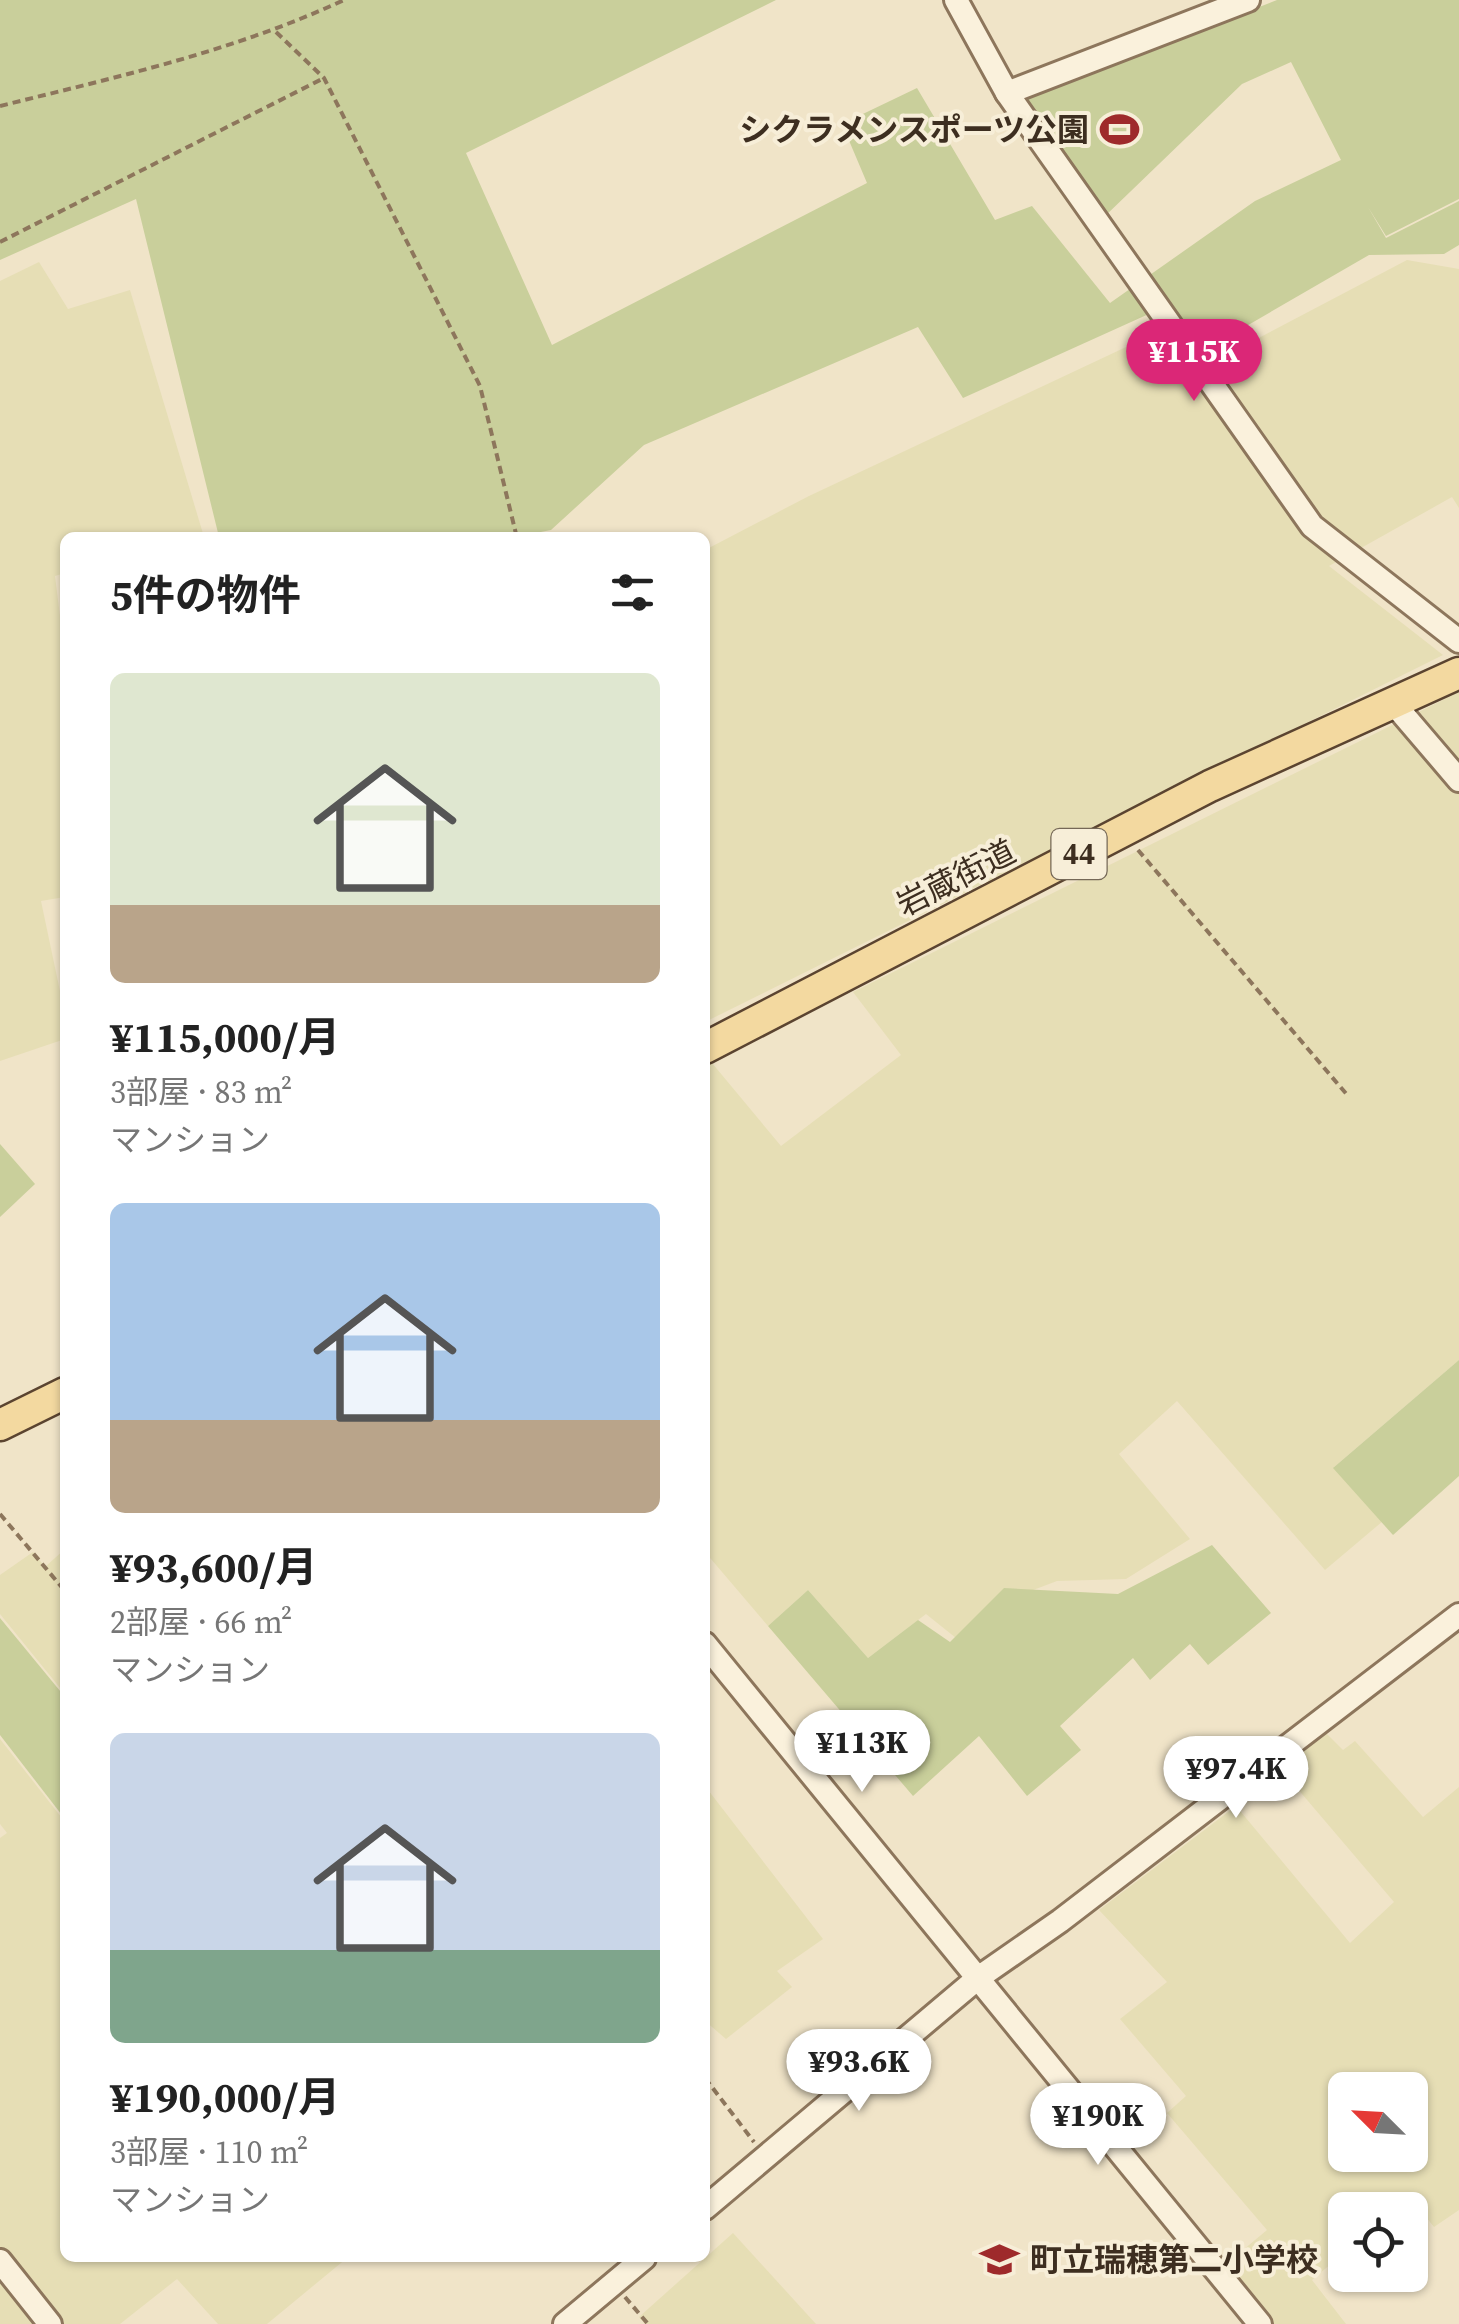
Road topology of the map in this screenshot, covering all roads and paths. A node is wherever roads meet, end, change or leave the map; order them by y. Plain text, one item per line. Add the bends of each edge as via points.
1 (344, 0) edge
2 (956, 0) edge
3 (1248, 0) edge
4 (276, 32) junction
5 (324, 78) junction
6 (1007, 93) junction
7 (0, 106) edge
8 (0, 242) edge
9 (516, 532) edge
10 (1459, 641) edge
11 (1459, 674) edge
12 (1394, 705) junction
13 (1459, 780) edge
14 (1122, 831) junction
15 (710, 1045) edge
16 (1349, 1097) dead end
17 (60, 1395) edge
18 (0, 1425) edge
19 (0, 1514) edge
20 (60, 1584) edge
21 (1459, 1615) edge
22 (710, 1650) edge
23 (978, 1978) junction
24 (710, 2085) edge
25 (766, 2158) junction
26 (710, 2204) edge
27 (0, 2261) edge
28 (639, 2262) edge
29 (613, 2283) junction
30 (50, 2324) edge
31 (565, 2324) edge
32 (648, 2324) edge
33 (1260, 2324) edge

1 - 4 path
2 - 6 street
3 - 6 street
4 - 5 path
4 - 7 path
5 - 8 path
5 - 9 path via 480,386
6 - 10 street via 1312,526
11 - 12 main road, 岩蔵街道 / 44
12 - 13 street
12 - 14 main road, 岩蔵街道 / 44
14 - 15 main road, 岩蔵街道 / 44
14 - 16 path
17 - 18 main road
19 - 20 path
21 - 23 street
22 - 23 street
23 - 25 street
23 - 33 street
24 - 25 path
25 - 26 street
27 - 30 street
28 - 29 street
29 - 31 street
29 - 32 path

